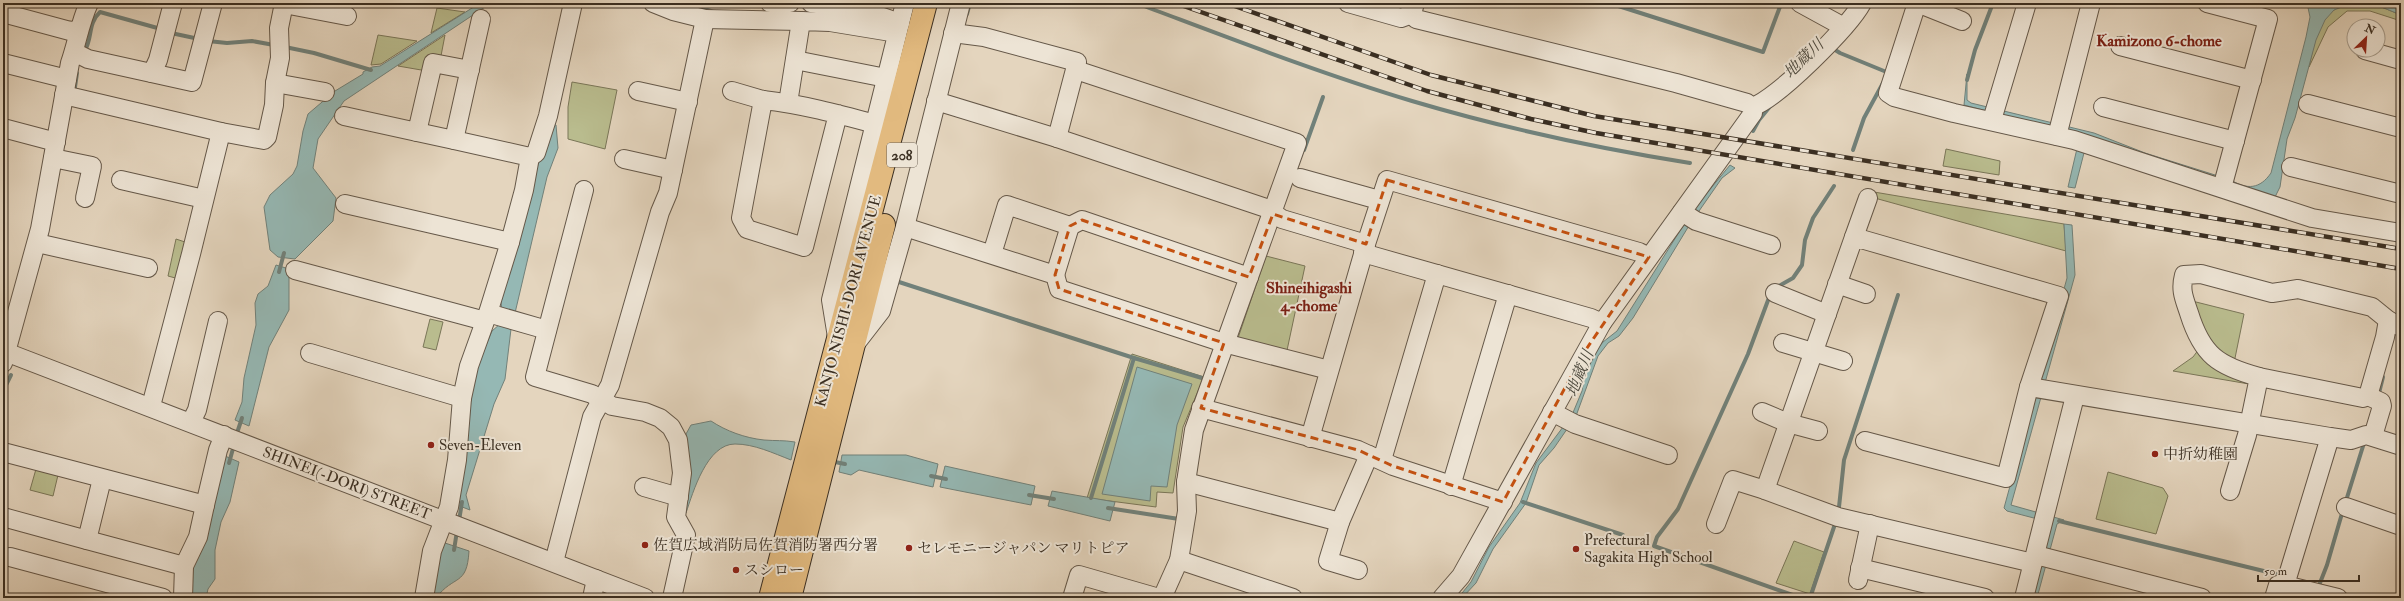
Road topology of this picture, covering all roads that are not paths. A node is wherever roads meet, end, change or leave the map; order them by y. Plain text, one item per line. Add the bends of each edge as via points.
1 (89, 3) edge
2 (173, 3) edge
3 (213, 3) edge
4 (284, 3) edge
5 (573, 3) edge
6 (653, 3) edge
7 (770, 3) edge
8 (790, 3) edge
9 (811, 3) edge
10 (905, 3) edge
11 (926, 3) edge
12 (941, 3) edge
13 (961, 3) edge
14 (1348, 3) edge
15 (1800, 3) edge
16 (1862, 3) edge
17 (1917, 3) edge
18 (2027, 3) edge
19 (2091, 3) edge
20 (2207, 3) edge
21 (1413, 9) edge
22 (3, 13) edge
23 (347, 16) dead end
24 (481, 19) dead end
25 (706, 19) junction
26 (1962, 20) dead end
27 (801, 21) junction
28 (1842, 26) junction
29 (898, 28) junction
30 (79, 30) junction
31 (953, 33) junction
32 (2120, 46) dead end
33 (80, 55) junction
34 (2386, 56) edge
35 (795, 60) junction
36 (2401, 60) edge
37 (3, 63) edge
38 (470, 70) junction
39 (1076, 70) junction
40 (152, 73) junction
41 (886, 78) junction
42 (2252, 80) junction
43 (275, 83) junction
44 (638, 91) dead end
45 (732, 91) dead end
46 (70, 92) junction
47 (325, 92) dead end
48 (763, 100) junction
49 (936, 101) junction
50 (688, 102) junction
51 (788, 103) junction
52 (2308, 104) dead end
53 (1752, 107) junction
54 (2102, 107) dead end
55 (1994, 112) junction
56 (838, 114) junction
57 (344, 116) dead end
58 (875, 124) junction
59 (3, 128) edge
60 (2059, 128) junction
61 (2401, 128) edge
62 (221, 132) junction
63 (417, 132) junction
64 (1057, 138) junction
65 (454, 140) junction
66 (2235, 141) junction
67 (57, 155) junction
68 (530, 157) junction
69 (624, 159) dead end
70 (2291, 166) dead end
71 (673, 170) junction
72 (1300, 178) dead end
73 (121, 180) dead end
74 (2224, 180) junction
75 (584, 190) dead end
76 (2401, 194) edge
77 (85, 198) dead end
78 (1868, 198) dead end
79 (204, 199) junction
80 (1379, 200) junction
81 (345, 204) dead end
82 (1278, 217) junction
83 (1689, 217) junction
84 (1070, 226) junction
85 (905, 227) junction
86 (2401, 233) edge
87 (1854, 237) junction
88 (510, 242) junction
89 (41, 244) junction
90 (1771, 245) dead end
91 (1365, 248) junction
92 (992, 254) junction
93 (1649, 258) junction
94 (148, 268) dead end
95 (295, 270) dead end
96 (1437, 274) junction
97 (1055, 275) junction
98 (1249, 277) junction
99 (1837, 284) junction
100 (1775, 293) dead end
101 (1508, 294) junction
102 (1866, 294) dead end
103 (855, 305) junction
104 (1827, 314) junction
105 (490, 316) junction
106 (218, 321) dead end
107 (1602, 323) junction
108 (2395, 324) edge
109 (547, 330) junction
110 (1783, 343) dead end
111 (845, 344) junction
112 (1230, 345) junction
113 (310, 353) dead end
114 (1813, 353) junction
115 (4, 355) edge
116 (1843, 361) dead end
117 (1329, 370) junction
118 (2259, 377) junction
119 (2036, 388) junction
120 (2075, 396) junction
121 (2368, 396) junction
122 (462, 398) junction
123 (602, 400) junction
124 (151, 406) junction
125 (1208, 410) junction
126 (1762, 412) dead end
127 (1565, 418) junction
128 (191, 422) junction
129 (1788, 423) junction
130 (2248, 424) junction
131 (1818, 431) dead end
132 (2373, 436) junction
133 (2330, 437) junction
134 (1310, 438) junction
135 (233, 439) junction
136 (1865, 441) dead end
137 (2401, 446) edge
138 (3, 452) edge
139 (1668, 455) dead end
140 (1375, 458) junction
141 (813, 472) junction
142 (102, 478) junction
143 (1189, 486) junction
144 (1451, 486) junction
145 (644, 487) dead end
146 (1765, 490) junction
147 (2230, 491) dead end
148 (679, 497) junction
149 (1503, 502) junction
150 (205, 505) junction
151 (2346, 507) dead end
152 (3, 517) edge
153 (446, 522) junction
154 (1340, 522) junction
155 (1716, 524) dead end
156 (1870, 524) junction
157 (2401, 526) edge
158 (87, 540) junction
159 (10, 557) dead end
160 (2040, 558) junction
161 (1179, 560) junction
162 (554, 562) junction
163 (184, 566) junction
164 (1358, 570) dead end
165 (596, 579) junction
166 (2280, 591) edge
167 (1157, 597) edge
168 (163, 598) edge
169 (183, 598) edge
170 (424, 598) edge
171 (592, 598) edge
172 (644, 598) edge
173 (672, 598) edge
174 (770, 598) edge
175 (790, 598) edge
176 (1072, 598) edge
177 (1293, 598) edge
178 (1442, 598) edge
179 (1985, 598) edge
180 (2024, 598) edge
181 (2202, 598) edge
182 (2338, 598) edge

1 - 30 street
2 - 40 street via 158,60
3 - 40 street via 192,82
4 - 23 street
4 - 43 street via 279,28 280,45
5 - 68 street via 548,116 536,153
6 - 25 street
7 - 8 street
9 - 29 street via 868,12
10 - 29 street
11 - 103 highway, KANJO NISHI-DORI AVENUE / 208
12 - 103 highway, KANJO NISHI-DORI AVENUE / 208
13 - 31 street
14 - 21 street via 1401,18
15 - 28 street
16 - 28 street
17 - 26 street
17 - 55 street via 1888,93 1954,113
18 - 55 street
19 - 60 street
20 - 42 street via 2268,19
21 - 53 street via 1416,19 1683,85 1747,103
22 - 30 street via 70,31
24 - 38 street
25 - 27 street
25 - 50 street
27 - 29 street
27 - 35 street
28 - 53 street via 1803,69 1763,104
29 - 41 street
30 - 33 street
31 - 39 street via 984,37 1077,62
31 - 49 street
32 - 42 street
33 - 40 street
33 - 46 street
34 - 36 street
35 - 41 street
35 - 51 street
37 - 46 street
38 - 63 street via 433,63
38 - 65 street
39 - 64 street
39 - 82 street via 1297,143
41 - 58 street
42 - 66 street
43 - 47 street
43 - 62 street via 274,105 264,140
44 - 50 street
45 - 48 street
46 - 62 street
46 - 67 street
48 - 51 street
48 - 56 street via 741,218 748,229 804,247
49 - 64 street
49 - 85 street
50 - 71 street
51 - 56 street
52 - 61 street
53 - 83 street via 1753,113
54 - 66 street
55 - 60 street
56 - 58 street
57 - 63 street
58 - 111 street via 831,300
59 - 67 street
60 - 74 street via 2083,143
62 - 79 street
63 - 65 street
64 - 82 street via 1266,208
65 - 68 street
66 - 74 street
67 - 77 street via 92,166
67 - 89 street
68 - 88 street
69 - 71 street
70 - 76 street
71 - 123 street via 610,385
72 - 80 street
73 - 79 street
74 - 86 street via 2312,218
75 - 109 street
78 - 87 street
79 - 124 street
80 - 91 street
80 - 93 street via 1387,180 1639,252
81 - 88 street
82 - 91 street
82 - 98 street
83 - 90 street
83 - 93 street
84 - 92 street via 1007,205
84 - 97 street
84 - 98 street via 1082,220
85 - 92 street
85 - 111 street via 881,310
87 - 99 street
87 - 119 street via 2058,296
88 - 105 street
89 - 94 street
89 - 115 street via 32,253 11,339
91 - 96 street
91 - 117 street
92 - 97 street
93 - 107 street
95 - 105 street
96 - 101 street
96 - 140 street
97 - 112 street via 1059,289
98 - 112 street
99 - 102 street
99 - 104 street
100 - 104 street
101 - 107 street
101 - 144 street
103 - 111 highway, KANJO NISHI-DORI AVENUE / 208
104 - 114 street
105 - 109 street
105 - 122 street via 469,366
106 - 128 street via 197,410
107 - 127 street
108 - 118 street via 2372,307 2298,289 2272,293 2202,274 2184,275 2181,287 2198,339 2210,355 2235,370
108 - 121 street via 2385,337
109 - 123 street via 535,377 592,394
110 - 114 street
111 - 141 highway, KANJO NISHI-DORI AVENUE / 208
112 - 117 street
112 - 125 street
113 - 122 street
114 - 116 street
114 - 129 street
115 - 124 street, SHINEI(-DORI) STREET
117 - 134 street
118 - 121 street via 2363,398
118 - 130 street
119 - 120 street
119 - 136 street via 2006,478
120 - 130 street
120 - 160 street via 2045,517
121 - 132 street via 2381,402 2382,406
122 - 153 street via 457,460
123 - 148 street via 612,406 645,412 660,418 671,427 678,440 682,473
123 - 162 street via 592,417
124 - 128 street, SHINEI(-DORI) STREET
125 - 134 street
125 - 143 street via 1190,445
126 - 129 street
127 - 139 street
127 - 149 street
128 - 135 street, SHINEI(-DORI) STREET
129 - 131 street
129 - 146 street
130 - 133 street
130 - 147 street
132 - 133 street via 2366,435 2351,440
132 - 137 street
133 - 166 street
134 - 140 street
135 - 150 street via 218,450
135 - 153 street, SHINEI(-DORI) STREET
138 - 142 street
140 - 144 street
140 - 154 street
141 - 174 highway, KANJO NISHI-DORI AVENUE / 208
141 - 175 highway, KANJO NISHI-DORI AVENUE / 208
142 - 150 street
142 - 158 street
143 - 154 street
143 - 161 street
144 - 149 street
145 - 148 street
146 - 155 street via 1733,480
146 - 156 street via 1838,517
148 - 173 street via 676,517 686,536
149 - 178 street via 1461,576
150 - 163 street via 198,537
151 - 157 street
152 - 158 street
153 - 162 street, SHINEI(-DORI) STREET
153 - 170 street via 432,551
154 - 164 street via 1328,560
156 - 160 street
156 - 179 street via 1859,574
158 - 163 street
159 - 168 street
160 - 180 street
160 - 181 street
161 - 167 street
161 - 177 street
162 - 165 street
163 - 169 street
165 - 171 street
165 - 172 street
166 - 182 street
167 - 176 street via 1079,575

